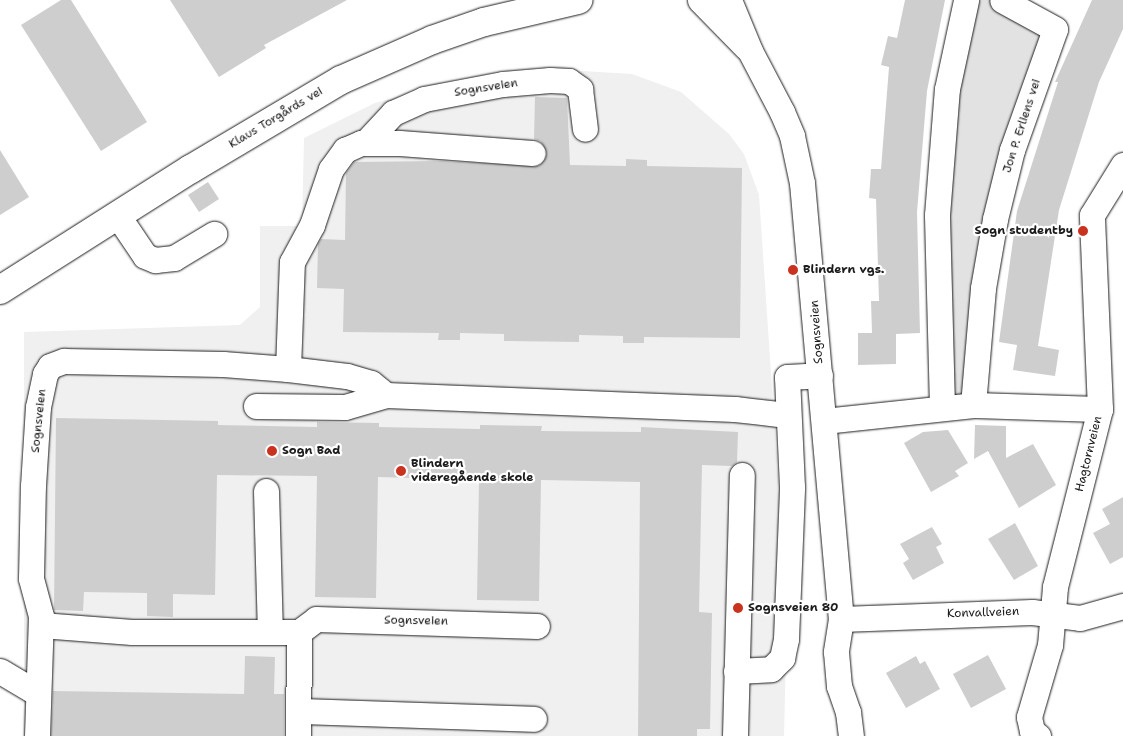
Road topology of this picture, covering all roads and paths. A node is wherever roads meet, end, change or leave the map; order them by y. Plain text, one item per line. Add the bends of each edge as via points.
1 (578, 0) edge
2 (700, 0) edge
3 (729, 0) edge
4 (966, 0) edge
5 (1002, 0) edge
6 (750, 51) junction
7 (585, 129) dead end
8 (366, 142) junction
9 (533, 153) dead end
10 (1123, 165) edge
11 (118, 216) junction
12 (214, 234) dead end
13 (0, 290) edge
14 (288, 369) junction
15 (820, 375) junction
16 (386, 395) junction
17 (973, 404) junction
18 (256, 406) dead end
19 (942, 407) junction
20 (1100, 409) junction
21 (787, 415) junction
22 (824, 421) junction
23 (742, 475) dead end
24 (266, 491) dead end
25 (1123, 606) edge
26 (1054, 615) junction
27 (841, 622) junction
28 (41, 626) junction
29 (537, 626) dead end
30 (270, 631) junction
31 (299, 632) junction
32 (0, 671) edge
33 (736, 672) junction
34 (37, 692) junction
35 (300, 711) junction
36 (534, 720) dead end
37 (850, 724) edge
38 (37, 736) edge
39 (298, 736) edge
40 (735, 736) edge
41 (1038, 736) edge

1 - 11 main road, Klaus Torgårds vei via 484,22 372,66 304,100
2 - 6 street, Sognsveien
3 - 6 street, Sognsveien
4 - 19 street via 947,89 937,215
5 - 17 street, Jon P. Erliens vei via 1055,29 1012,150 995,218 984,288
6 - 15 street, Sognsveien via 782,112 797,158 806,218
7 - 8 street, Sognsveien via 580,89 570,81 550,80 503,84 424,99 392,113
8 - 9 street, Sognsveien
8 - 14 street, Sognsveien via 352,146 339,157 323,189 312,225 292,262
10 - 20 street via 1092,214
11 - 12 street via 145,256 155,260 174,258
11 - 13 main road, Klaus Torgårds vei
14 - 16 street, Sognsveien via 347,376 371,383
14 - 28 street, Sognsveien via 223,364 64,361 50,366 38,406 33,486 32,578
15 - 21 street via 787,377
15 - 22 street, Sognsveien
16 - 18 street via 344,407
16 - 21 street via 735,408
17 - 19 street, Hagtornveien
17 - 20 street, Hagtornveien
19 - 22 street, Hagtornveien
20 - 26 street, Hagtornveien via 1055,587
21 - 33 street via 792,487 786,639 782,658 771,668
22 - 27 street, Sognsveien
23 - 33 street
24 - 30 street
25 - 26 street, Konvallveien via 1080,618
26 - 27 street, Konvallveien via 1032,612
26 - 41 street, Hagtornveien via 1050,645 1029,717 1032,731
27 - 37 street, Sognsveien via 853,650 856,684
28 - 30 street via 132,632
28 - 34 street, Sognsveien
29 - 31 street, Sognsveien via 316,619
30 - 31 street
31 - 35 street
32 - 34 street
33 - 40 street
34 - 38 street, Sognsveien
35 - 36 street
35 - 39 street

